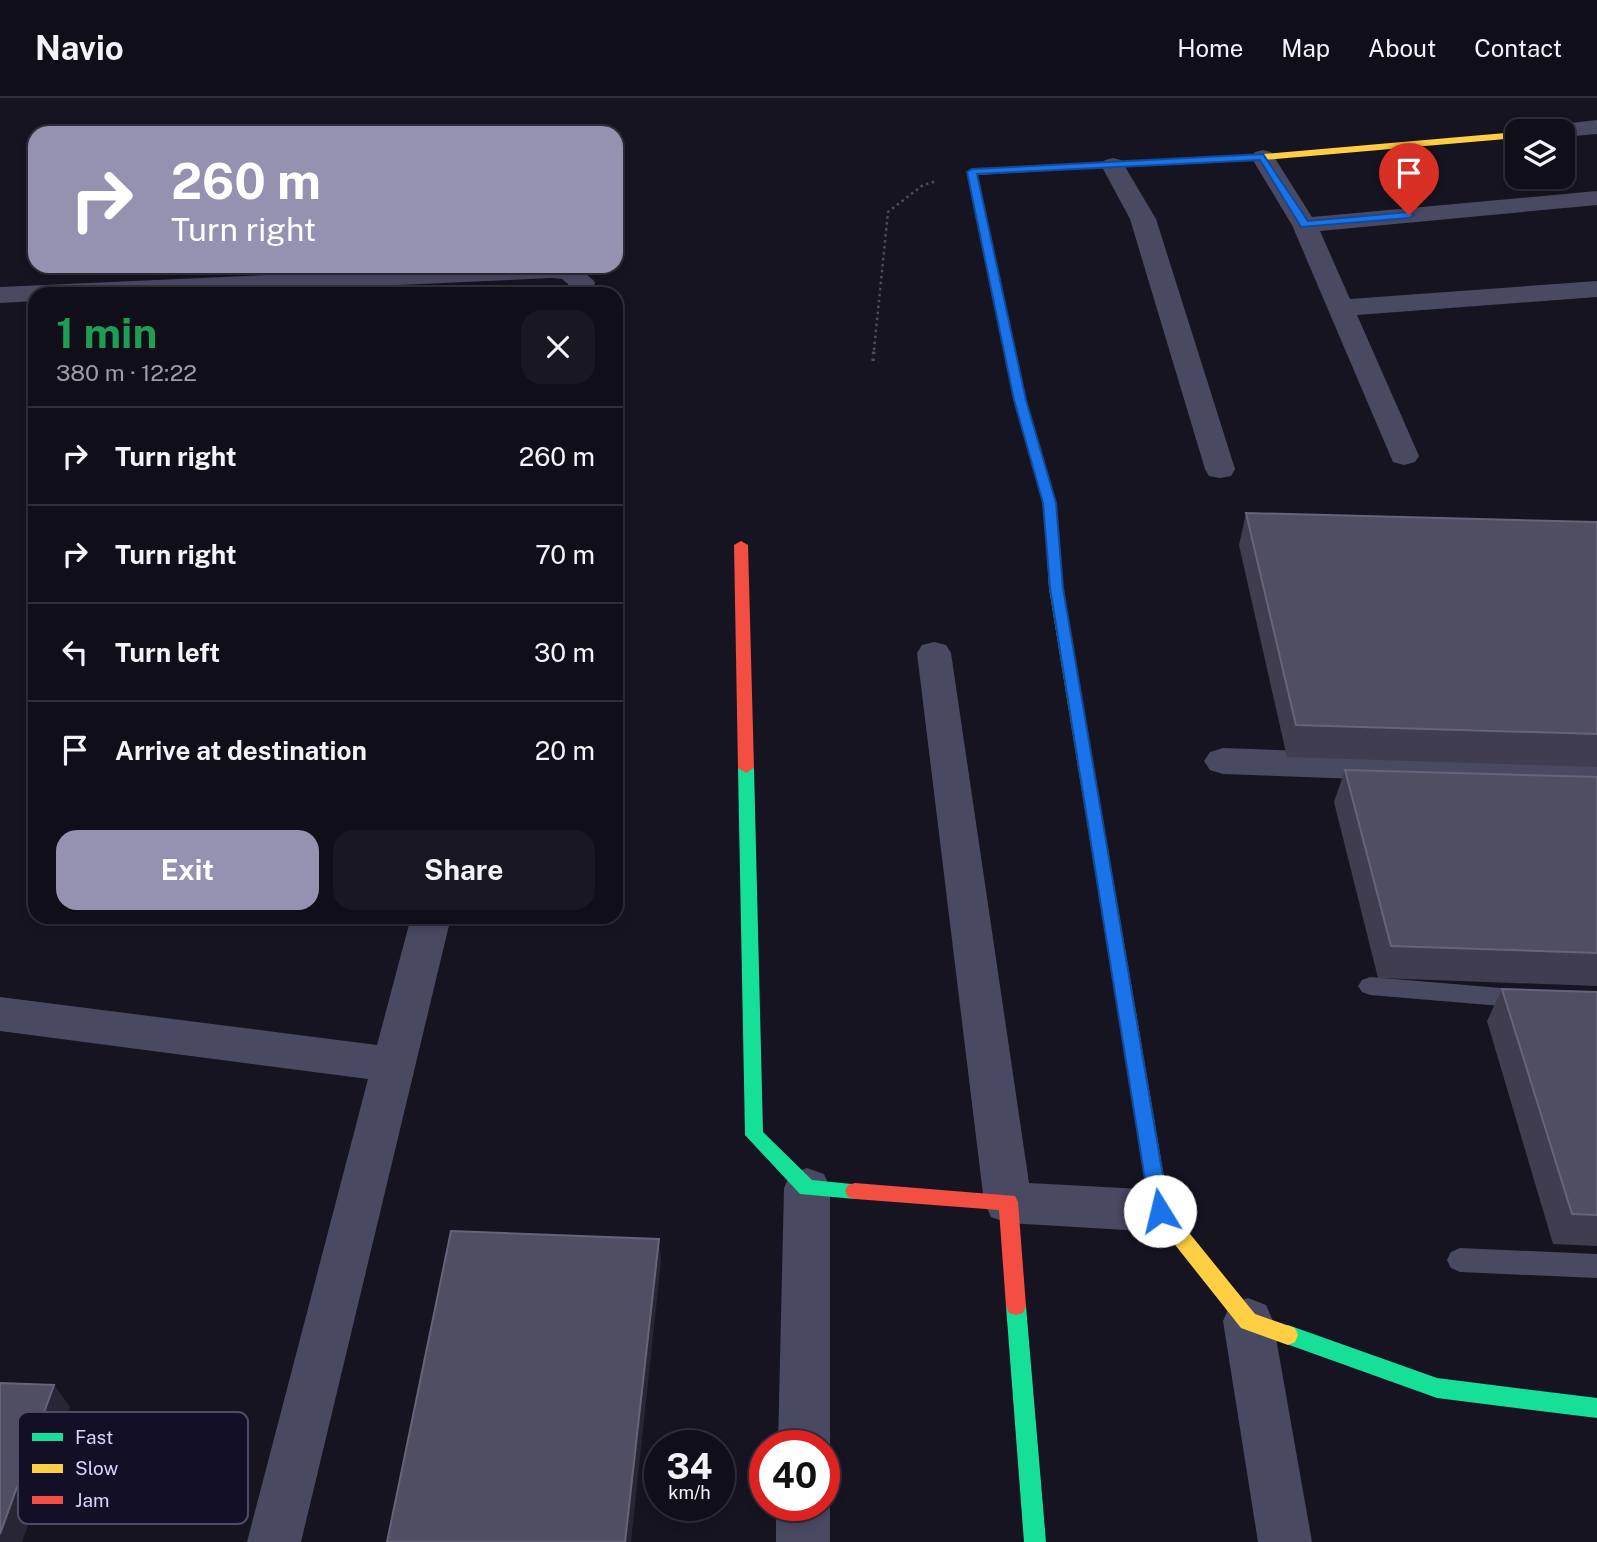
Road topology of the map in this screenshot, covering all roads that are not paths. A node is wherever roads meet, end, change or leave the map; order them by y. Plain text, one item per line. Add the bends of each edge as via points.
1 (1597, 127) edge
2 (1575, 129) edge
3 (1505, 136) edge
4 (1263, 157) junction
5 (1113, 165) junction
6 (1595, 200) edge
7 (1305, 225) junction
8 (486, 273) edge
9 (571, 273) edge
10 (177, 287) edge
11 (581, 287) edge
12 (1597, 289) edge
13 (28, 294) edge
14 (0, 295) edge
15 (1340, 308) junction
16 (1404, 456) dead end
17 (1220, 469) dead end
18 (741, 545) dead end
19 (934, 653) dead end
20 (1223, 761) dead end
21 (1597, 775) edge
22 (429, 924) edge
23 (1370, 986) dead end
24 (1544, 1000) edge
25 (0, 1014) edge
26 (396, 1065) junction
27 (807, 1188) junction
28 (1008, 1202) junction
29 (1160, 1211) junction
30 (1460, 1260) dead end
31 (1597, 1266) edge
32 (1248, 1321) junction
33 (1597, 1408) edge
34 (804, 1430) edge
35 (803, 1521) edge
36 (275, 1542) edge
37 (803, 1542) edge
38 (1035, 1542) edge
39 (1285, 1542) edge

1 - 2 street
3 - 4 street
4 - 5 street
4 - 7 street
5 - 17 street via 1143,219
5 - 29 street via 972,172 1020,400 1050,503 1056,588
6 - 7 street
7 - 15 street
8 - 10 street
9 - 11 street via 582,282
12 - 15 street
13 - 14 street
15 - 16 street
18 - 27 street via 754,1135
19 - 28 street
20 - 21 street
22 - 26 street
23 - 24 lane
25 - 26 street
26 - 36 street
27 - 28 street
27 - 34 street
28 - 29 street
28 - 38 street
29 - 32 street
30 - 31 lane
32 - 33 street via 1437,1388
32 - 39 street
35 - 37 street

